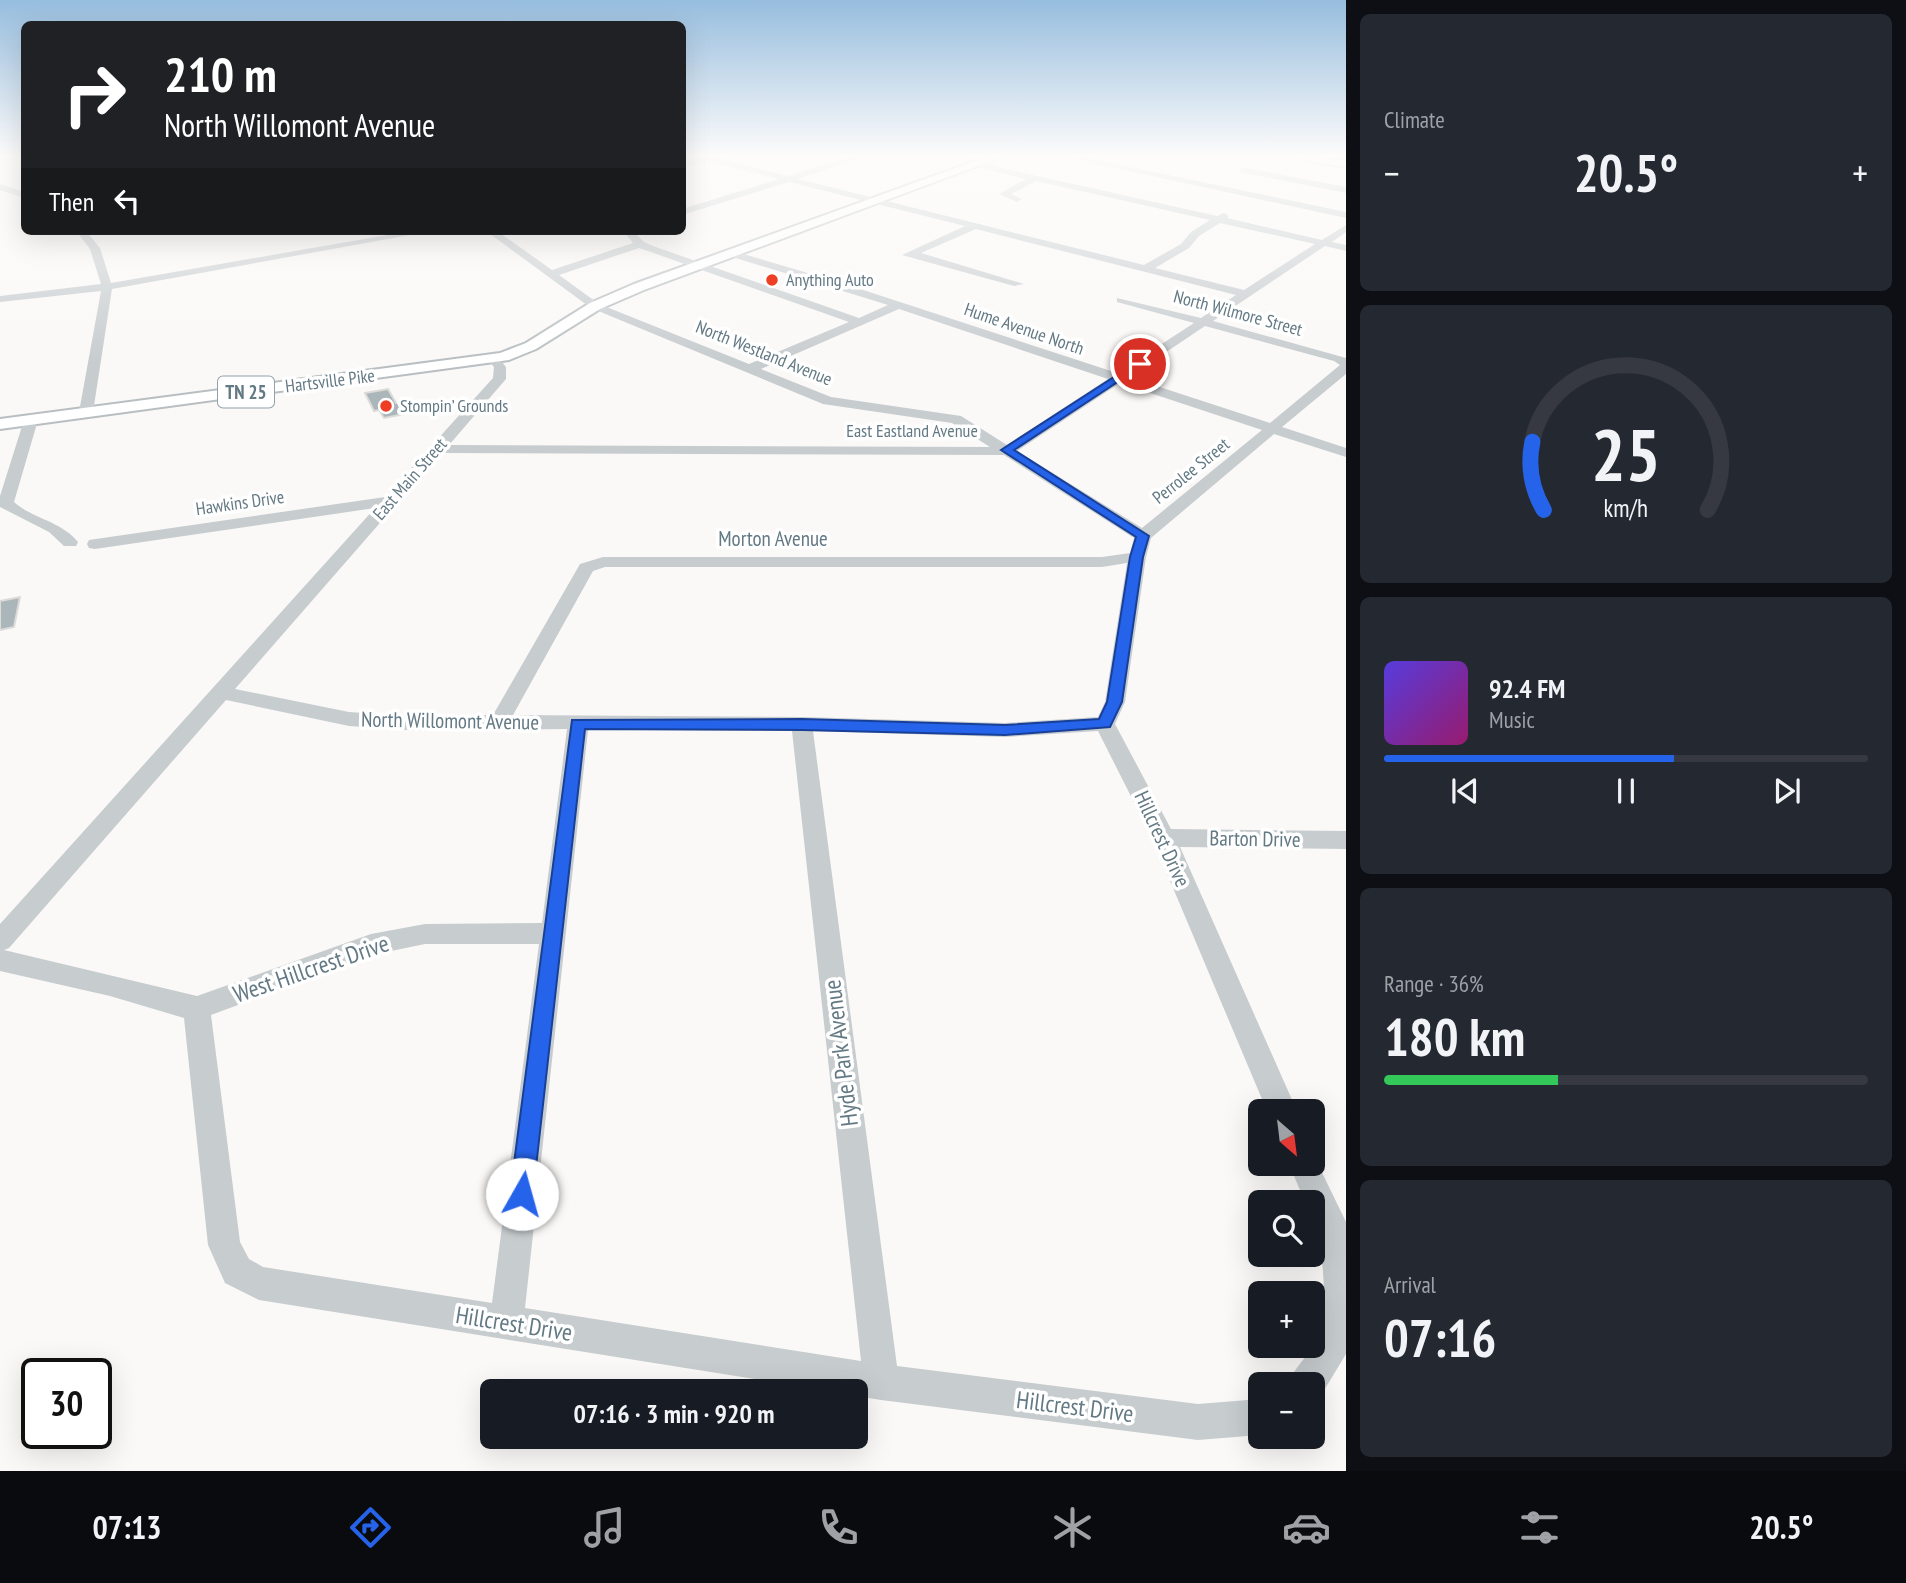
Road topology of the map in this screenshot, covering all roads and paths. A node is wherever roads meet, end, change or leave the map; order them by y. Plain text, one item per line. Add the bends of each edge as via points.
1 (807, 226) edge
2 (967, 226) edge
3 (1208, 226) edge
4 (1270, 226) edge
5 (972, 227) junction
6 (1346, 228) edge
7 (84, 235) edge
8 (404, 235) edge
9 (496, 235) edge
10 (632, 235) edge
11 (1325, 243) junction
12 (640, 244) junction
13 (1346, 248) edge
14 (730, 253) junction
15 (699, 268) junction
16 (1146, 269) junction
17 (550, 274) junction
18 (1018, 284) dead end
19 (107, 287) junction
20 (1245, 294) junction
21 (0, 299) edge
22 (1121, 300) dead end
23 (899, 305) junction
24 (595, 306) junction
25 (860, 322) junction
26 (1206, 322) junction
27 (493, 359) junction
28 (1345, 364) edge
29 (752, 369) junction
30 (1118, 379) junction
31 (86, 412) junction
32 (30, 420) junction
33 (0, 424) edge
34 (1272, 429) junction
35 (436, 449) junction
36 (1007, 450) junction
37 (1346, 453) edge
38 (386, 507) junction
39 (1143, 536) junction
40 (69, 542) dead end
41 (96, 548) dead end
42 (1137, 557) junction
43 (218, 692) junction
44 (499, 722) junction
45 (1105, 723) junction
46 (578, 724) junction
47 (802, 724) junction
48 (1164, 838) junction
49 (1346, 840) edge
50 (552, 933) junction
51 (0, 941) edge
52 (0, 960) edge
53 (197, 1008) junction
54 (1277, 1099) edge
55 (1309, 1176) edge
56 (506, 1324) junction
57 (1316, 1372) edge
58 (881, 1382) junction
59 (1248, 1418) edge

1 - 14 main road, TN 25
2 - 5 street
3 - 16 street via 1185,246
4 - 11 street
5 - 16 street
5 - 18 street via 908,255
6 - 11 street, East Eastland Avenue
7 - 19 street via 95,248
8 - 19 street
9 - 17 street, North Westland Avenue
10 - 12 street
11 - 13 street
11 - 20 street, East Eastland Avenue
12 - 15 street
12 - 17 street
14 - 15 main road, TN 25
14 - 23 street, Hume Avenue North
15 - 24 main road, TN 25
15 - 25 street
16 - 20 street
17 - 24 street, North Westland Avenue
19 - 21 street
19 - 31 street
20 - 26 street, East Eastland Avenue
22 - 26 street, North Wilmore Street
23 - 25 street
23 - 30 street, Hume Avenue North
24 - 27 main road, TN 25 via 531,346
24 - 29 street, North Westland Avenue
25 - 29 street
26 - 28 street, North Wilmore Street
26 - 30 street, East Eastland Avenue
27 - 31 main road, Hartsville Pike / TN 25
27 - 35 street, East Main Street via 500,367 499,379
28 - 34 street, Perrolee Street
29 - 36 street, North Westland Avenue via 828,401 956,419
30 - 34 street, Hume Avenue North
30 - 36 street, East Eastland Avenue
31 - 32 main road, Hartsville Pike / TN 25
32 - 33 main road, Hartsville Pike / TN 25
32 - 40 street via 6,502 55,528
34 - 37 street, Hume Avenue North
34 - 39 street, Perrolee Street
35 - 36 street, East Eastland Avenue
35 - 38 street, East Main Street
36 - 39 street, North Westland Avenue
38 - 41 street, Hawkins Drive
38 - 43 street, East Main Street
39 - 42 street
42 - 44 street, Morton Avenue via 1102,562 603,562 586,568
42 - 45 street via 1115,702
43 - 44 street, North Willomont Avenue via 349,719 421,724
43 - 51 street, East Main Street
44 - 46 street, North Willomont Avenue
45 - 47 street, North Willomont Avenue via 1005,730
45 - 48 street, Hillcrest Drive
46 - 47 street, North Willomont Avenue
46 - 50 street
47 - 58 street, Hyde Park Avenue
48 - 49 street, Barton Drive
48 - 54 street, Hillcrest Drive
50 - 53 street, West Hillcrest Drive via 425,934 371,945
50 - 56 street
52 - 53 street
53 - 56 street, Hillcrest Drive via 224,1245 237,1271 259,1283
55 - 57 street via 1334,1232 1340,1293 1336,1338
56 - 58 street, Hillcrest Drive
58 - 59 street, Hillcrest Drive via 1198,1422

